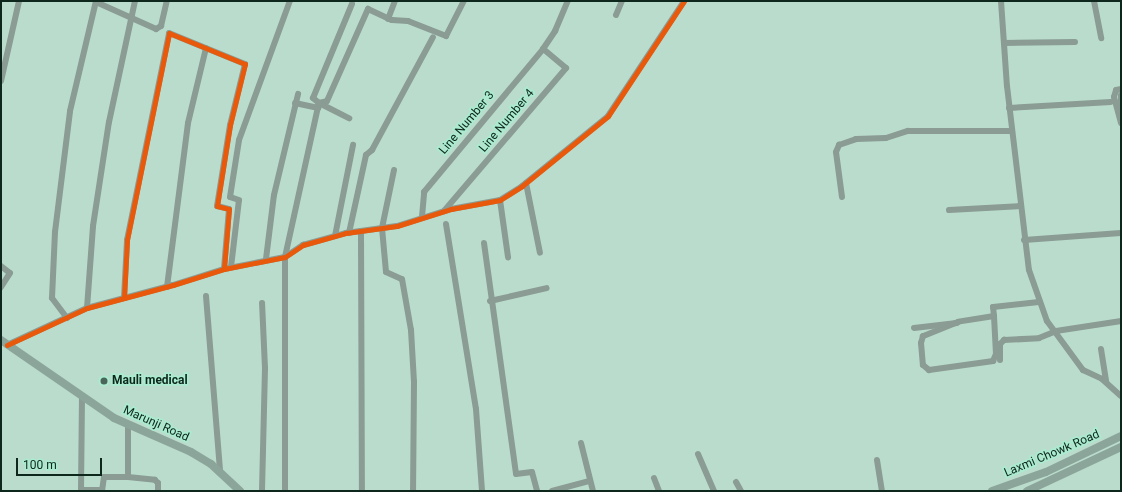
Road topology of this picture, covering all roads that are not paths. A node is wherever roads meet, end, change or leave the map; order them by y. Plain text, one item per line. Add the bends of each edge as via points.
1 (19, 1) edge
2 (135, 1) edge
3 (167, 1) edge
4 (290, 1) edge
5 (395, 1) edge
6 (464, 1) edge
7 (568, 1) edge
8 (622, 1) edge
9 (684, 1) edge
10 (1001, 1) edge
11 (1094, 1) edge
12 (96, 2) edge
13 (352, 4) dead end
14 (616, 15) dead end
15 (132, 18) junction
16 (388, 19) junction
17 (433, 37) dead end
18 (1101, 38) dead end
19 (1075, 42) dead end
20 (1004, 43) junction
21 (206, 48) junction
22 (543, 49) junction
23 (1, 81) edge
24 (1121, 89) edge
25 (298, 94) dead end
26 (1121, 95) edge
27 (1110, 102) dead end
28 (295, 104) junction
29 (318, 106) junction
30 (1121, 107) edge
31 (1009, 108) junction
32 (350, 118) dead end
33 (1121, 123) edge
34 (1012, 131) junction
35 (353, 145) dead end
36 (394, 170) dead end
37 (526, 183) junction
38 (842, 197) dead end
39 (500, 200) junction
40 (1020, 206) junction
41 (949, 210) dead end
42 (444, 212) junction
43 (422, 217) junction
44 (446, 224) dead end
45 (382, 228) junction
46 (361, 231) junction
47 (349, 233) junction
48 (1121, 233) edge
49 (335, 236) junction
50 (1024, 240) junction
51 (484, 243) dead end
52 (540, 253) dead end
53 (285, 257) junction
54 (508, 257) dead end
55 (266, 259) junction
56 (1, 266) edge
57 (231, 267) junction
58 (224, 269) junction
59 (1, 287) edge
60 (167, 287) junction
61 (547, 288) dead end
62 (206, 296) dead end
63 (124, 298) junction
64 (490, 301) junction
65 (1039, 302) junction
66 (262, 303) dead end
67 (87, 308) junction
68 (994, 316) junction
69 (67, 318) junction
70 (1121, 321) edge
71 (958, 322) junction
72 (914, 328) dead end
73 (1056, 331) junction
74 (4, 343) edge
75 (1101, 349) dead end
76 (1000, 360) dead end
77 (1106, 382) junction
78 (82, 396) junction
79 (1121, 396) edge
80 (128, 426) junction
81 (1121, 436) edge
82 (581, 443) dead end
83 (1121, 447) edge
84 (698, 454) dead end
85 (877, 460) dead end
86 (220, 471) junction
87 (128, 477) junction
88 (654, 478) dead end
89 (590, 481) junction
90 (736, 482) dead end
91 (81, 491) edge
92 (102, 491) edge
93 (158, 491) edge
94 (240, 491) edge
95 (262, 491) edge
96 (284, 491) edge
97 (362, 491) edge
98 (413, 491) edge
99 (482, 491) edge
100 (536, 491) edge
101 (552, 491) edge
102 (593, 491) edge
103 (659, 491) edge
104 (714, 491) edge
105 (740, 491) edge
106 (882, 491) edge
107 (992, 491) edge
108 (1027, 491) edge

1 - 23 street
2 - 15 street
3 - 15 street via 161,26 156,29
4 - 57 street via 240,140 230,197 239,200
5 - 16 street
6 - 16 street via 446,36 408,21
7 - 22 street, Line Number 3 via 555,31
8 - 14 street
9 - 37 street via 608,116
10 - 20 street
11 - 18 street
12 - 15 street
12 - 69 street via 71,105 55,232 51,293
13 - 29 street via 313,98
15 - 67 street via 109,122 93,226
16 - 29 street via 368,9 327,101
17 - 47 street via 378,140 366,155
19 - 20 street
20 - 31 street
21 - 58 street via 245,64 230,125 217,206 229,209
21 - 60 street via 187,130
21 - 63 street via 169,33 127,240
22 - 42 street, Line Number 4 via 566,68
22 - 43 street, Line Number 3 via 424,192
24 - 33 street via 1116,90 1114,97
25 - 28 street
26 - 30 street
27 - 31 street
28 - 29 street
28 - 55 street via 274,194
29 - 32 street
29 - 53 street
31 - 34 street
34 - 38 street via 908,131 886,138 856,139 839,145 836,152
34 - 40 street
35 - 49 street
36 - 45 street
37 - 39 street
37 - 52 street
39 - 42 street
39 - 54 street
40 - 41 street
40 - 50 street
42 - 43 street
43 - 45 street
44 - 99 street via 476,409
45 - 46 street
45 - 98 street via 386,272 402,279 411,330 414,382
46 - 47 street
46 - 97 street
47 - 49 street
48 - 50 street
49 - 53 street via 303,246
50 - 65 street via 1029,270
51 - 64 street
53 - 55 street
53 - 96 street
55 - 57 street
56 - 59 street via 10,273
57 - 58 street
58 - 60 street
60 - 63 street
61 - 64 street
62 - 86 street
63 - 67 street
64 - 100 street via 516,474 532,472
65 - 68 street via 993,307
65 - 73 street via 1047,321
66 - 95 street via 265,368
67 - 69 street
68 - 71 street
68 - 71 street via 996,354 993,360 929,370 923,365 923,336
69 - 74 street
70 - 73 street
71 - 72 street
73 - 76 street via 1039,338 1001,341
73 - 77 street via 1083,370
74 - 78 street, Marunji Road
75 - 77 street
77 - 79 street
78 - 80 street, Marunji Road
78 - 91 street
80 - 86 street, Marunji Road via 191,452
80 - 87 street
81 - 107 street, Laxmi Chowk Road via 1046,472
82 - 89 street
83 - 108 street, Laxmi Chowk Road
84 - 104 street
85 - 106 street
86 - 94 street, Marunji Road
87 - 92 street via 104,477
87 - 93 street via 155,480 158,483
88 - 103 street
89 - 101 street
89 - 102 street
90 - 105 street
91 - 92 street

